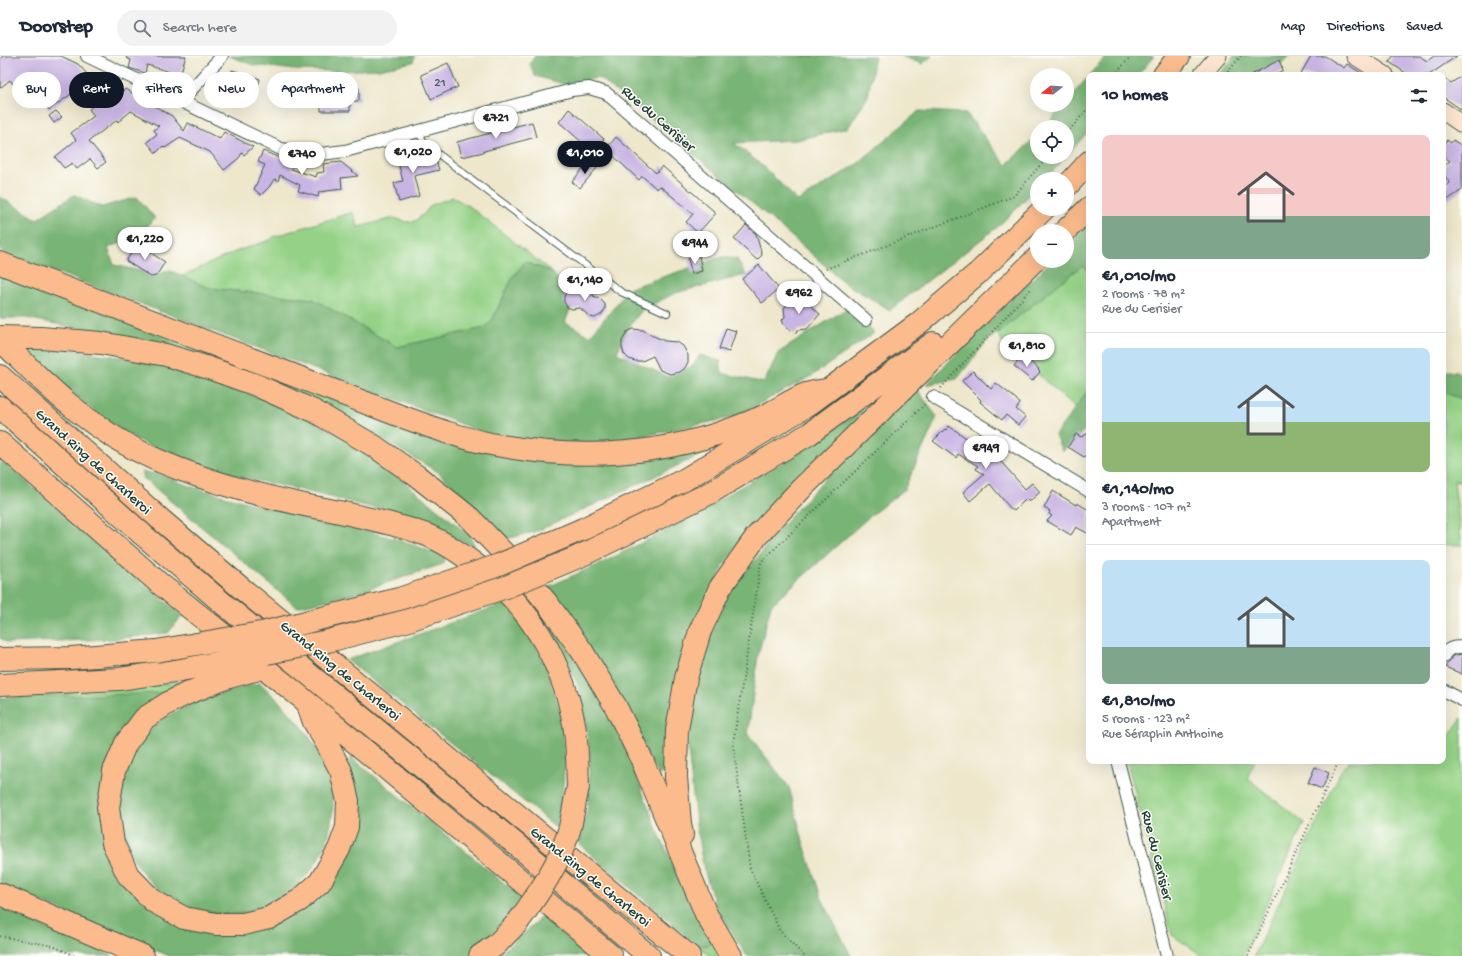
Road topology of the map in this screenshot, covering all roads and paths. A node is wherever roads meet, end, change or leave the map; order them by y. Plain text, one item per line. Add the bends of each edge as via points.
1 (87, 56) edge
2 (222, 56) edge
3 (1131, 56) edge
4 (1179, 56) edge
5 (1211, 56) edge
6 (1218, 56) edge
7 (1241, 56) edge
8 (1355, 56) edge
9 (1118, 72) edge
10 (1166, 72) edge
11 (1203, 72) edge
12 (1204, 72) edge
13 (1228, 72) edge
14 (1380, 72) edge
15 (132, 78) edge
16 (196, 85) edge
17 (196, 108) edge
18 (1086, 111) edge
19 (1074, 125) edge
20 (418, 131) junction
21 (1041, 164) edge
22 (1086, 165) edge
23 (1074, 178) edge
24 (1086, 211) edge
25 (1037, 216) edge
26 (1072, 224) edge
27 (0, 263) edge
28 (1036, 268) edge
29 (814, 274) junction
30 (1035, 285) dead end
31 (998, 295) junction
32 (667, 313) dead end
33 (866, 320) dead end
34 (0, 338) edge
35 (0, 376) edge
36 (826, 390) junction
37 (933, 397) junction
38 (0, 407) edge
39 (0, 443) edge
40 (1086, 489) edge
41 (328, 642) junction
42 (1462, 647) edge
43 (1446, 651) edge
44 (0, 659) edge
45 (0, 686) edge
46 (1446, 692) edge
47 (1462, 700) edge
48 (308, 703) junction
49 (1119, 764) edge
50 (1338, 764) edge
51 (690, 878) junction
52 (0, 894) edge
53 (0, 936) edge
54 (75, 956) edge
55 (143, 956) edge
56 (480, 956) edge
57 (611, 956) edge
58 (649, 956) edge
59 (689, 956) edge
60 (731, 956) edge
61 (804, 956) edge
62 (1167, 956) edge
63 (1248, 956) edge

1 - 15 street, Rue du Cerisier
2 - 16 street
3 - 9 path
4 - 10 highway
5 - 11 main road
6 - 12 main road
7 - 13 path
8 - 14 main road
17 - 20 street, Rue du Cerisier via 281,149 313,155 345,151
18 - 19 path
20 - 29 street, Rue du Cerisier via 572,90 589,88 606,92
20 - 32 lane via 426,144 621,292
21 - 29 path via 1014,196
22 - 23 highway
24 - 26 highway
25 - 36 highway via 978,273 919,323
27 - 36 highway via 395,414 446,432 495,445 578,454 644,451 718,433 766,415 806,394
28 - 31 highway
29 - 33 street, Rue du Cerisier
30 - 37 path
31 - 41 highway, bridge via 809,434 708,494 578,557 506,587 413,619
31 - 51 highway via 801,489 756,537 720,588 700,631 686,678 677,730 676,777 680,823
34 - 51 highway via 41,338 101,343 166,355 210,368 314,411 374,446 417,476 470,518 523,574 586,657 616,706 642,760
34 - 56 highway, bridge via 69,404 96,426 134,449 178,469 237,488 423,533 463,554 487,572 533,622 552,654 564,684 573,720 578,787 570,828 557,862 542,890 496,946
35 - 59 highway, Grand Ring de Charleroi via 241,588
36 - 44 highway, bridge via 780,422 684,480 583,529 499,565 399,599 266,632 156,651 71,658
37 - 40 street
37 - 61 path via 761,562 733,744 750,869 780,931
38 - 58 highway, Grand Ring de Charleroi via 155,545
39 - 48 highway via 159,583
41 - 45 highway, bridge via 181,670 119,678
41 - 48 highway, bridge via 313,654 229,677 188,693 145,718 126,743 114,771 108,808 113,843 128,875 153,901 184,918 216,924 243,924 269,918 300,900 320,882 339,850 347,828 348,801 341,771 314,722
42 - 43 street via 1452,647
46 - 47 street
48 - 57 highway
49 - 62 street, Rue du Cerisier
50 - 63 path
51 - 60 highway via 706,914
52 - 55 highway
53 - 54 path via 53,946

